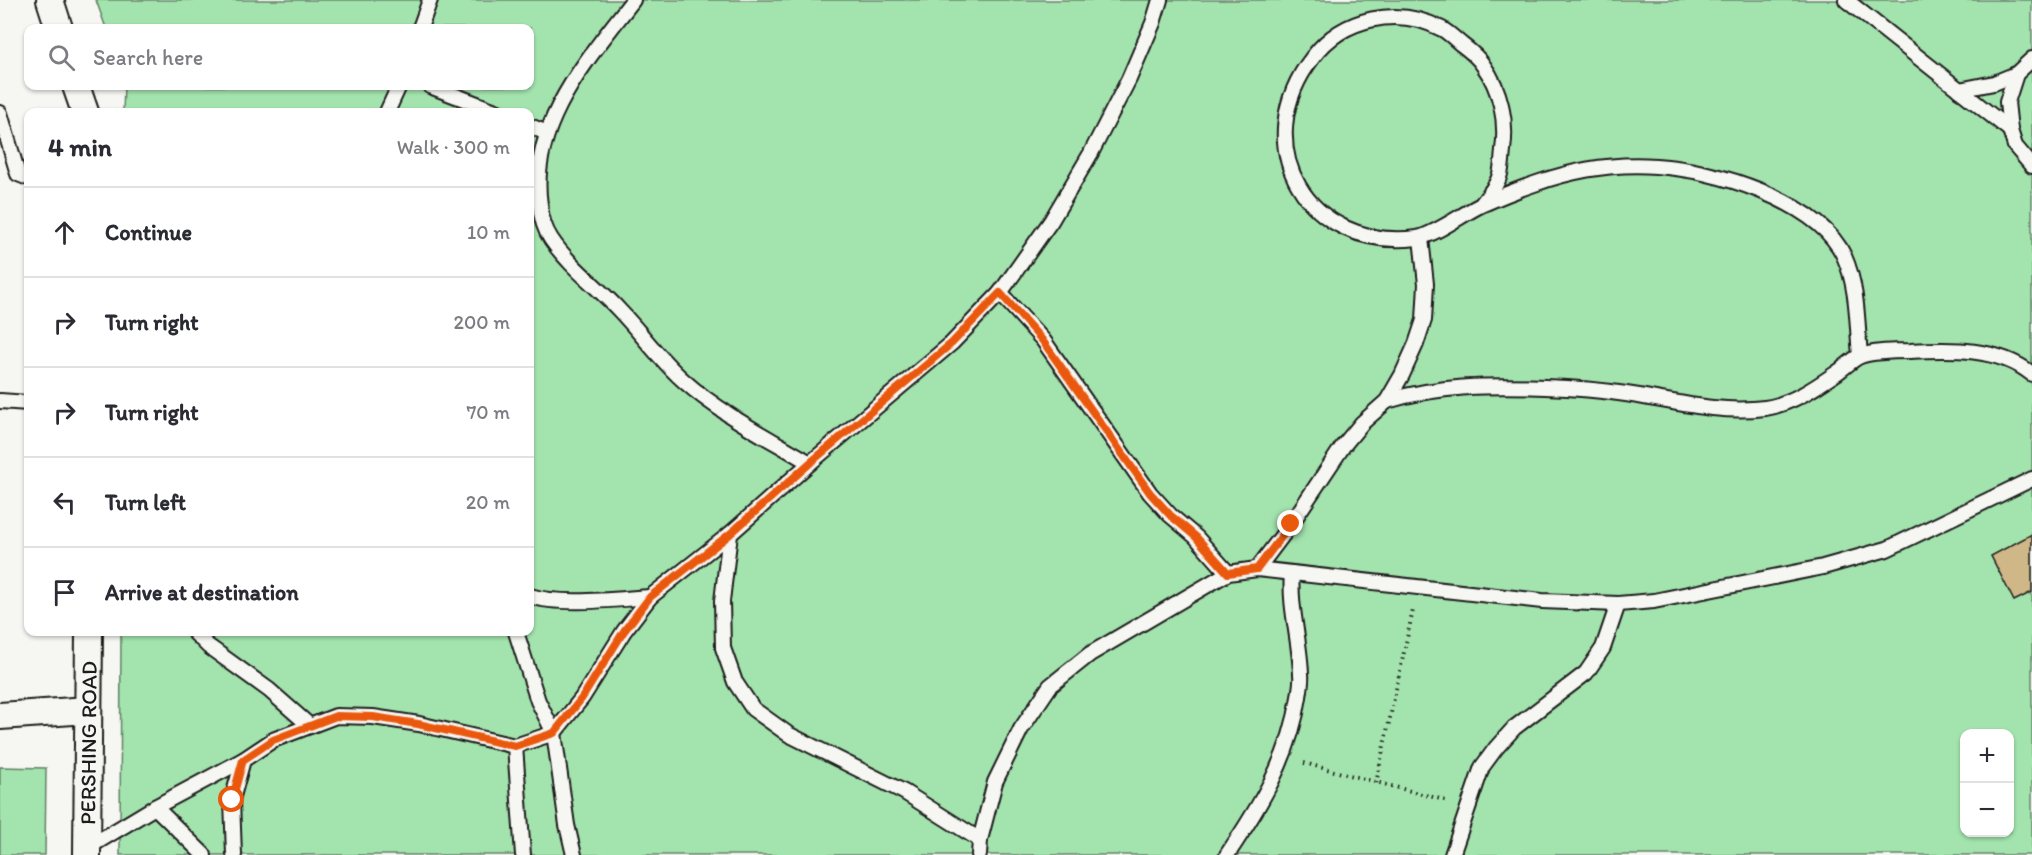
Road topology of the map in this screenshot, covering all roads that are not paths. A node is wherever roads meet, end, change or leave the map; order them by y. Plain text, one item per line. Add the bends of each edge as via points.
1 (50, 0) edge
2 (430, 0) edge
3 (633, 0) edge
4 (1160, 0) edge
5 (1846, 0) edge
6 (58, 24) edge
7 (421, 24) edge
8 (2032, 59) edge
9 (2016, 74) junction
10 (77, 90) edge
11 (397, 90) edge
12 (440, 90) edge
13 (1959, 90) junction
14 (84, 108) edge
15 (389, 108) edge
16 (488, 108) edge
17 (0, 113) edge
18 (534, 128) edge
19 (2010, 130) junction
20 (547, 133) junction
21 (2032, 166) edge
22 (24, 176) edge
23 (1481, 205) junction
24 (1421, 238) junction
25 (1000, 293) junction
26 (1860, 356) junction
27 (2032, 374) edge
28 (0, 401) edge
29 (1387, 401) junction
30 (24, 404) edge
31 (810, 463) junction
32 (2032, 479) edge
33 (730, 534) junction
34 (1257, 569) junction
35 (1228, 573) junction
36 (1292, 573) junction
37 (534, 596) edge
38 (650, 597) junction
39 (1618, 604) junction
40 (89, 636) edge
41 (198, 636) edge
42 (517, 636) edge
43 (88, 710) junction
44 (0, 716) edge
45 (310, 726) junction
46 (554, 733) junction
47 (515, 746) junction
48 (243, 760) junction
49 (156, 807) junction
50 (980, 840) junction
51 (87, 852) edge
52 (204, 855) edge
53 (234, 855) edge
54 (523, 855) edge
55 (574, 855) edge
56 (979, 855) edge
57 (1227, 855) edge
58 (1452, 855) edge

1 - 6 street
2 - 7 lane
3 - 20 lane via 579,72
4 - 25 lane via 1129,79 1091,153 1052,221
5 - 13 lane
8 - 9 lane
9 - 13 lane
9 - 19 lane via 2007,102
10 - 14 street
11 - 15 lane
12 - 16 lane
13 - 19 lane
17 - 22 lane via 18,174
18 - 20 lane
19 - 21 lane via 2015,146
20 - 31 lane via 538,191 549,237 684,381 712,404
23 - 24 lane
23 - 24 lane via 1500,178 1506,129 1483,64 1444,30 1400,16 1358,22 1336,34 1314,55 1291,99 1285,128 1286,156 1297,185 1313,207 1337,225 1384,239
23 - 26 lane via 1546,180 1614,167 1680,168 1748,185 1802,213 1827,232 1843,253 1852,279
24 - 29 lane via 1426,284 1424,320
25 - 31 lane via 952,343
25 - 35 lane via 1042,340 1150,493
26 - 27 lane via 1949,350 2002,357
26 - 29 lane via 1793,400 1743,410 1626,394 1521,386 1444,388
28 - 30 lane
29 - 34 lane via 1343,446
31 - 33 lane
32 - 39 lane via 1887,549 1746,584
33 - 38 lane
33 - 50 lane via 722,601 723,648 735,682 753,708 788,734 904,792
34 - 35 lane
34 - 36 lane
35 - 50 lane via 1090,654 1050,686 1021,729 995,782
36 - 39 lane via 1542,600
36 - 57 lane via 1290,588 1302,675 1295,721 1269,787
37 - 38 lane via 576,600
38 - 46 lane
39 - 58 lane via 1603,648 1586,673 1514,728 1482,767
40 - 43 street, PERSHING ROAD
41 - 45 lane
42 - 46 lane via 537,702
43 - 44 street
43 - 51 street, PERSHING ROAD
45 - 47 lane via 336,716 373,717
45 - 48 lane via 273,740
46 - 47 lane
46 - 55 lane
47 - 54 lane
48 - 49 lane
48 - 53 lane via 232,800
49 - 51 lane
49 - 52 lane
50 - 56 lane

